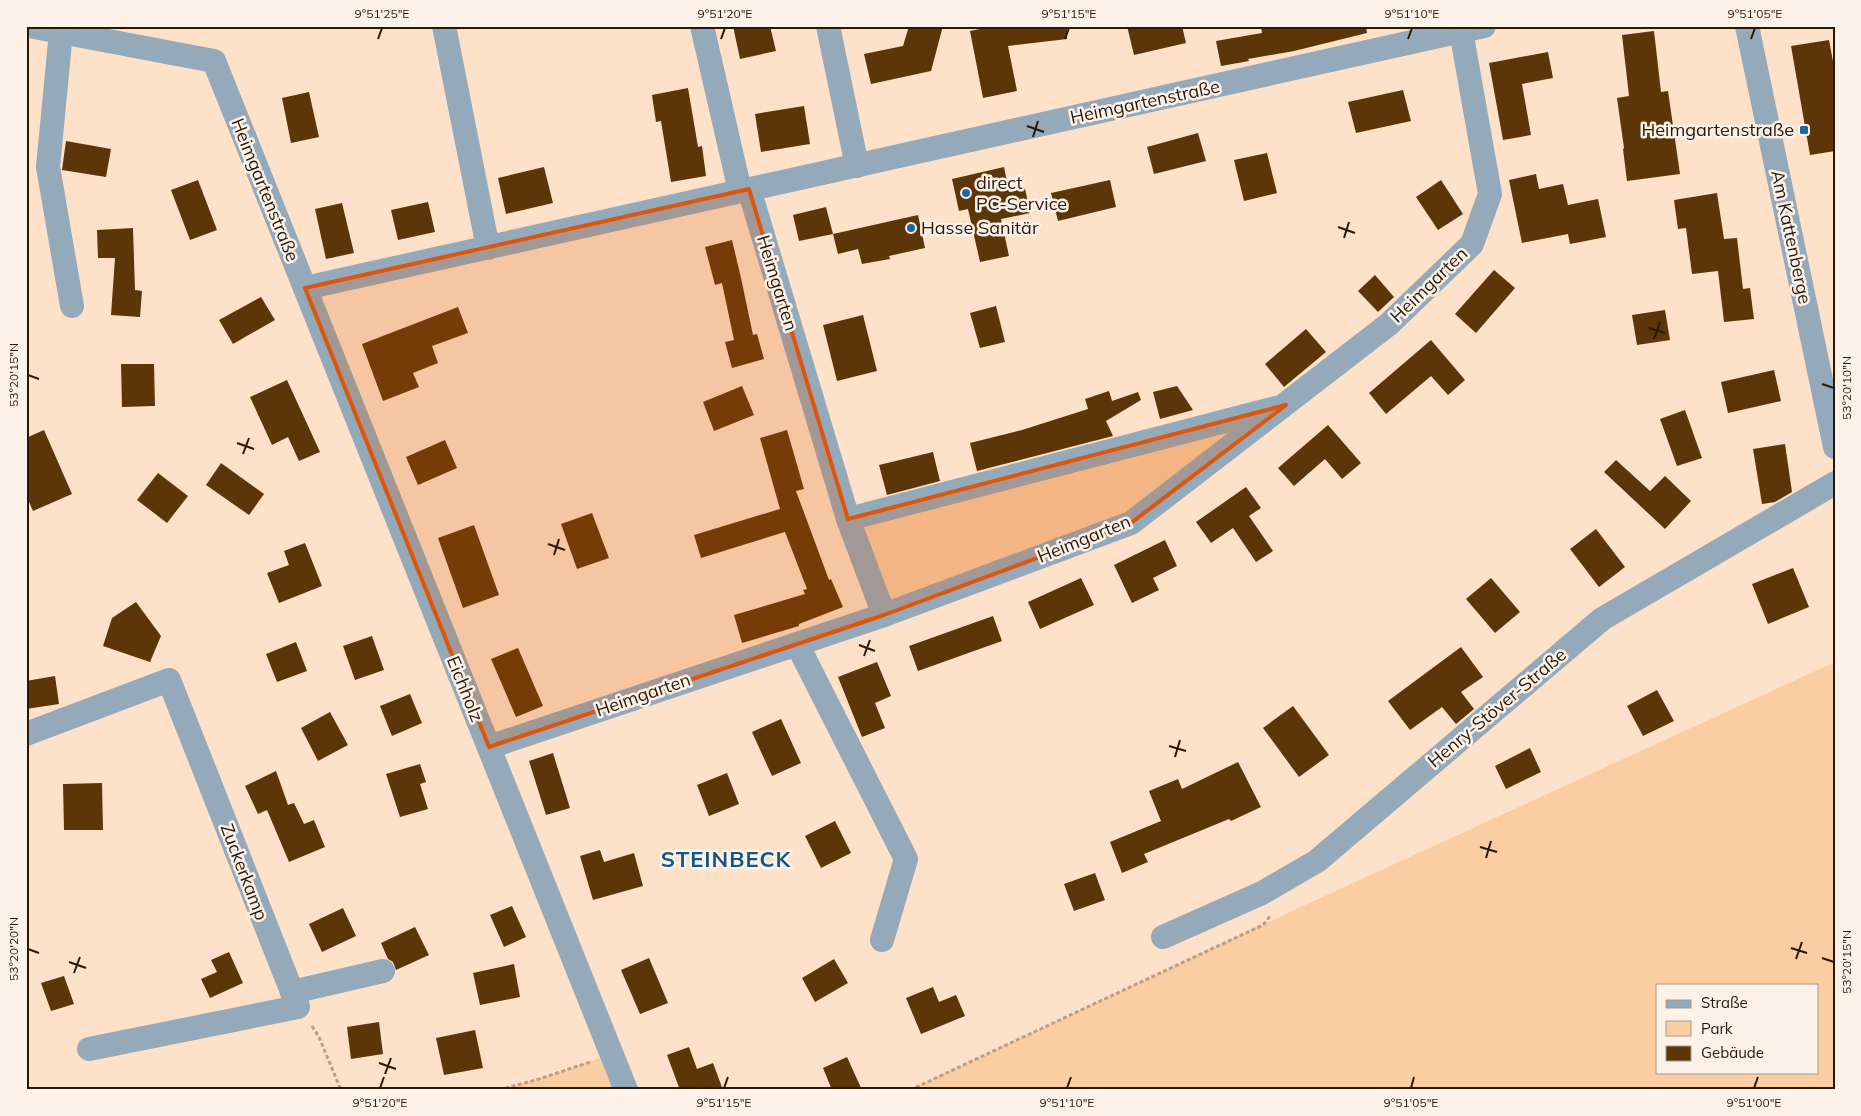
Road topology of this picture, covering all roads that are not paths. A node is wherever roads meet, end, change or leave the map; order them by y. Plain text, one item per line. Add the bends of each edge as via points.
1 (28, 26) edge
2 (444, 26) edge
3 (702, 26) edge
4 (828, 26) edge
5 (1484, 26) edge
6 (1747, 26) edge
7 (61, 32) junction
8 (1432, 32) edge
9 (1461, 32) junction
10 (857, 166) junction
11 (745, 190) junction
12 (488, 248) junction
13 (305, 288) junction
14 (72, 306) dead end
15 (1286, 405) junction
16 (1835, 447) edge
17 (1835, 483) edge
18 (848, 520) junction
19 (884, 615) junction
20 (797, 644) junction
21 (26, 734) edge
22 (489, 747) junction
23 (1164, 937) dead end
24 (882, 940) dead end
25 (383, 971) dead end
26 (295, 1000) junction
27 (89, 1048) dead end
28 (626, 1090) edge

1 - 7 street, Heimgartenstraße
2 - 12 street
3 - 11 street
4 - 10 street
5 - 9 street, Heimgartenstraße
6 - 16 street, Am Kattenberge
7 - 13 street, Heimgartenstraße via 214,61
7 - 14 street via 48,167
8 - 9 street, Heimgartenstraße
8 - 10 street, Heimgartenstraße
9 - 15 street, Heimgarten via 1490,194 1472,244 1389,324
10 - 11 street, Heimgartenstraße
11 - 12 street, Heimgartenstraße
11 - 18 street, Heimgarten
12 - 13 street, Heimgartenstraße
13 - 22 street, Eichholz
15 - 18 street, Heimgarten
15 - 19 street, Heimgarten via 1131,523
17 - 23 street, Henry-Stöver-Straße via 1602,619 1316,861 1262,893
18 - 19 street, Heimgarten
19 - 20 street, Heimgarten
20 - 22 street, Heimgarten
20 - 24 street via 906,859
21 - 26 street, Zuckerkamp via 169,680
22 - 28 street, Eichholz
25 - 26 street
26 - 27 street

